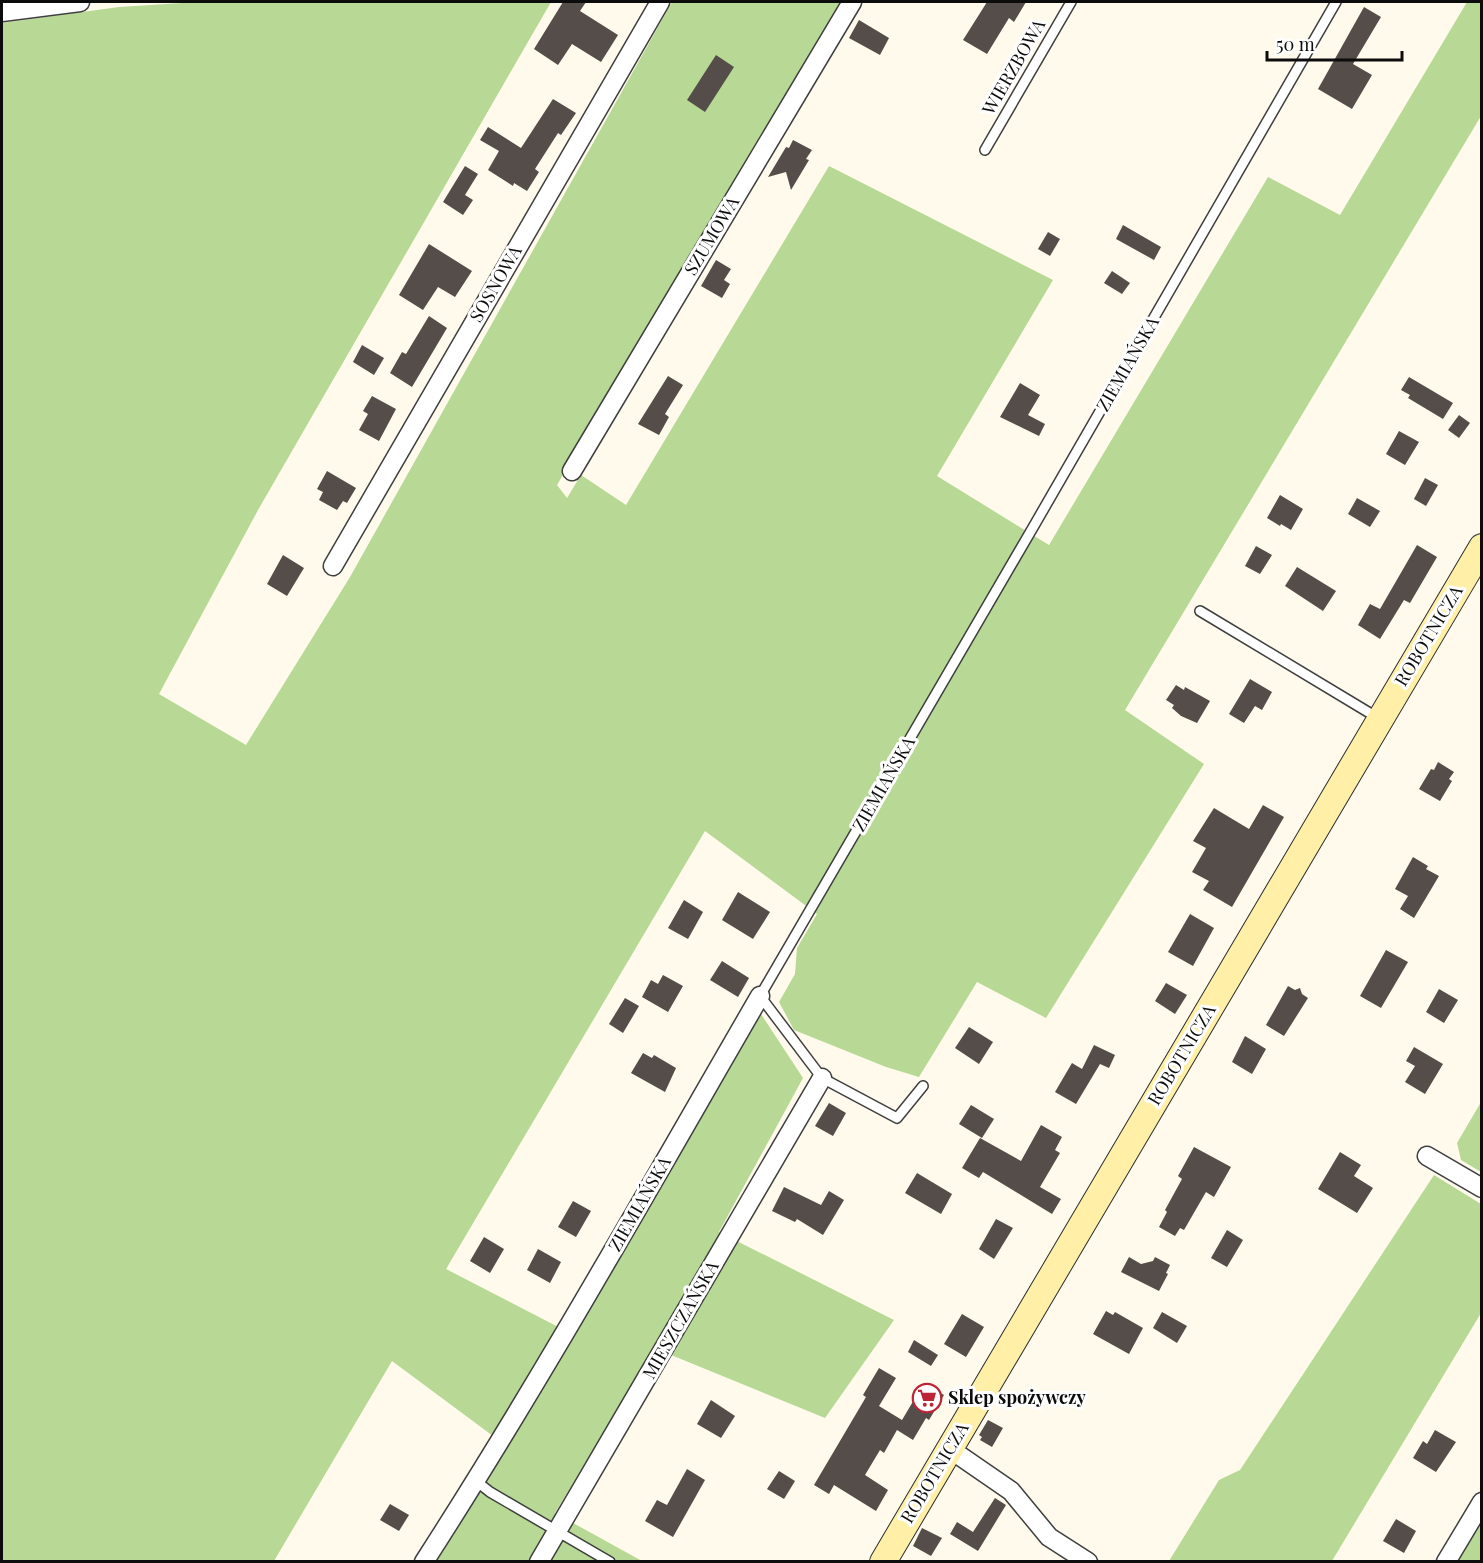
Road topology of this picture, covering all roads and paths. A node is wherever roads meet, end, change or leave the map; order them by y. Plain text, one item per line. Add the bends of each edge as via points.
1 (80, 2) edge
2 (660, 2) edge
3 (852, 2) edge
4 (1071, 2) edge
5 (1336, 2) edge
6 (2, 12) edge
7 (985, 150) dead end
8 (572, 471) dead end
9 (1482, 547) edge
10 (333, 566) dead end
11 (1200, 611) dead end
12 (1380, 719) junction
13 (760, 996) junction
14 (822, 1078) junction
15 (923, 1086) dead end
16 (1426, 1156) dead end
17 (1482, 1188) edge
18 (950, 1449) junction
19 (476, 1481) junction
20 (1482, 1502) edge
21 (557, 1532) junction
22 (424, 1562) edge
23 (539, 1562) edge
24 (610, 1562) edge
25 (883, 1562) edge
26 (1088, 1562) edge
27 (1446, 1562) edge

1 - 6 street
2 - 10 street, SOSNOWA
3 - 8 street, SZUMOWA
4 - 7 lane, WIERZBOWA
5 - 13 lane, ZIEMIAŃSKA
9 - 12 street, ROBOTNICZA
11 - 12 lane
12 - 18 street, ROBOTNICZA
13 - 14 lane
13 - 19 street, ZIEMIAŃSKA
14 - 15 lane via 897,1118
14 - 21 street, MIESZCZAŃSKA
16 - 17 street
18 - 25 street, ROBOTNICZA
18 - 26 street via 1011,1491 1049,1537
19 - 21 lane
19 - 22 street, ZIEMIAŃSKA
20 - 27 street
21 - 23 street, MIESZCZAŃSKA
21 - 24 lane

